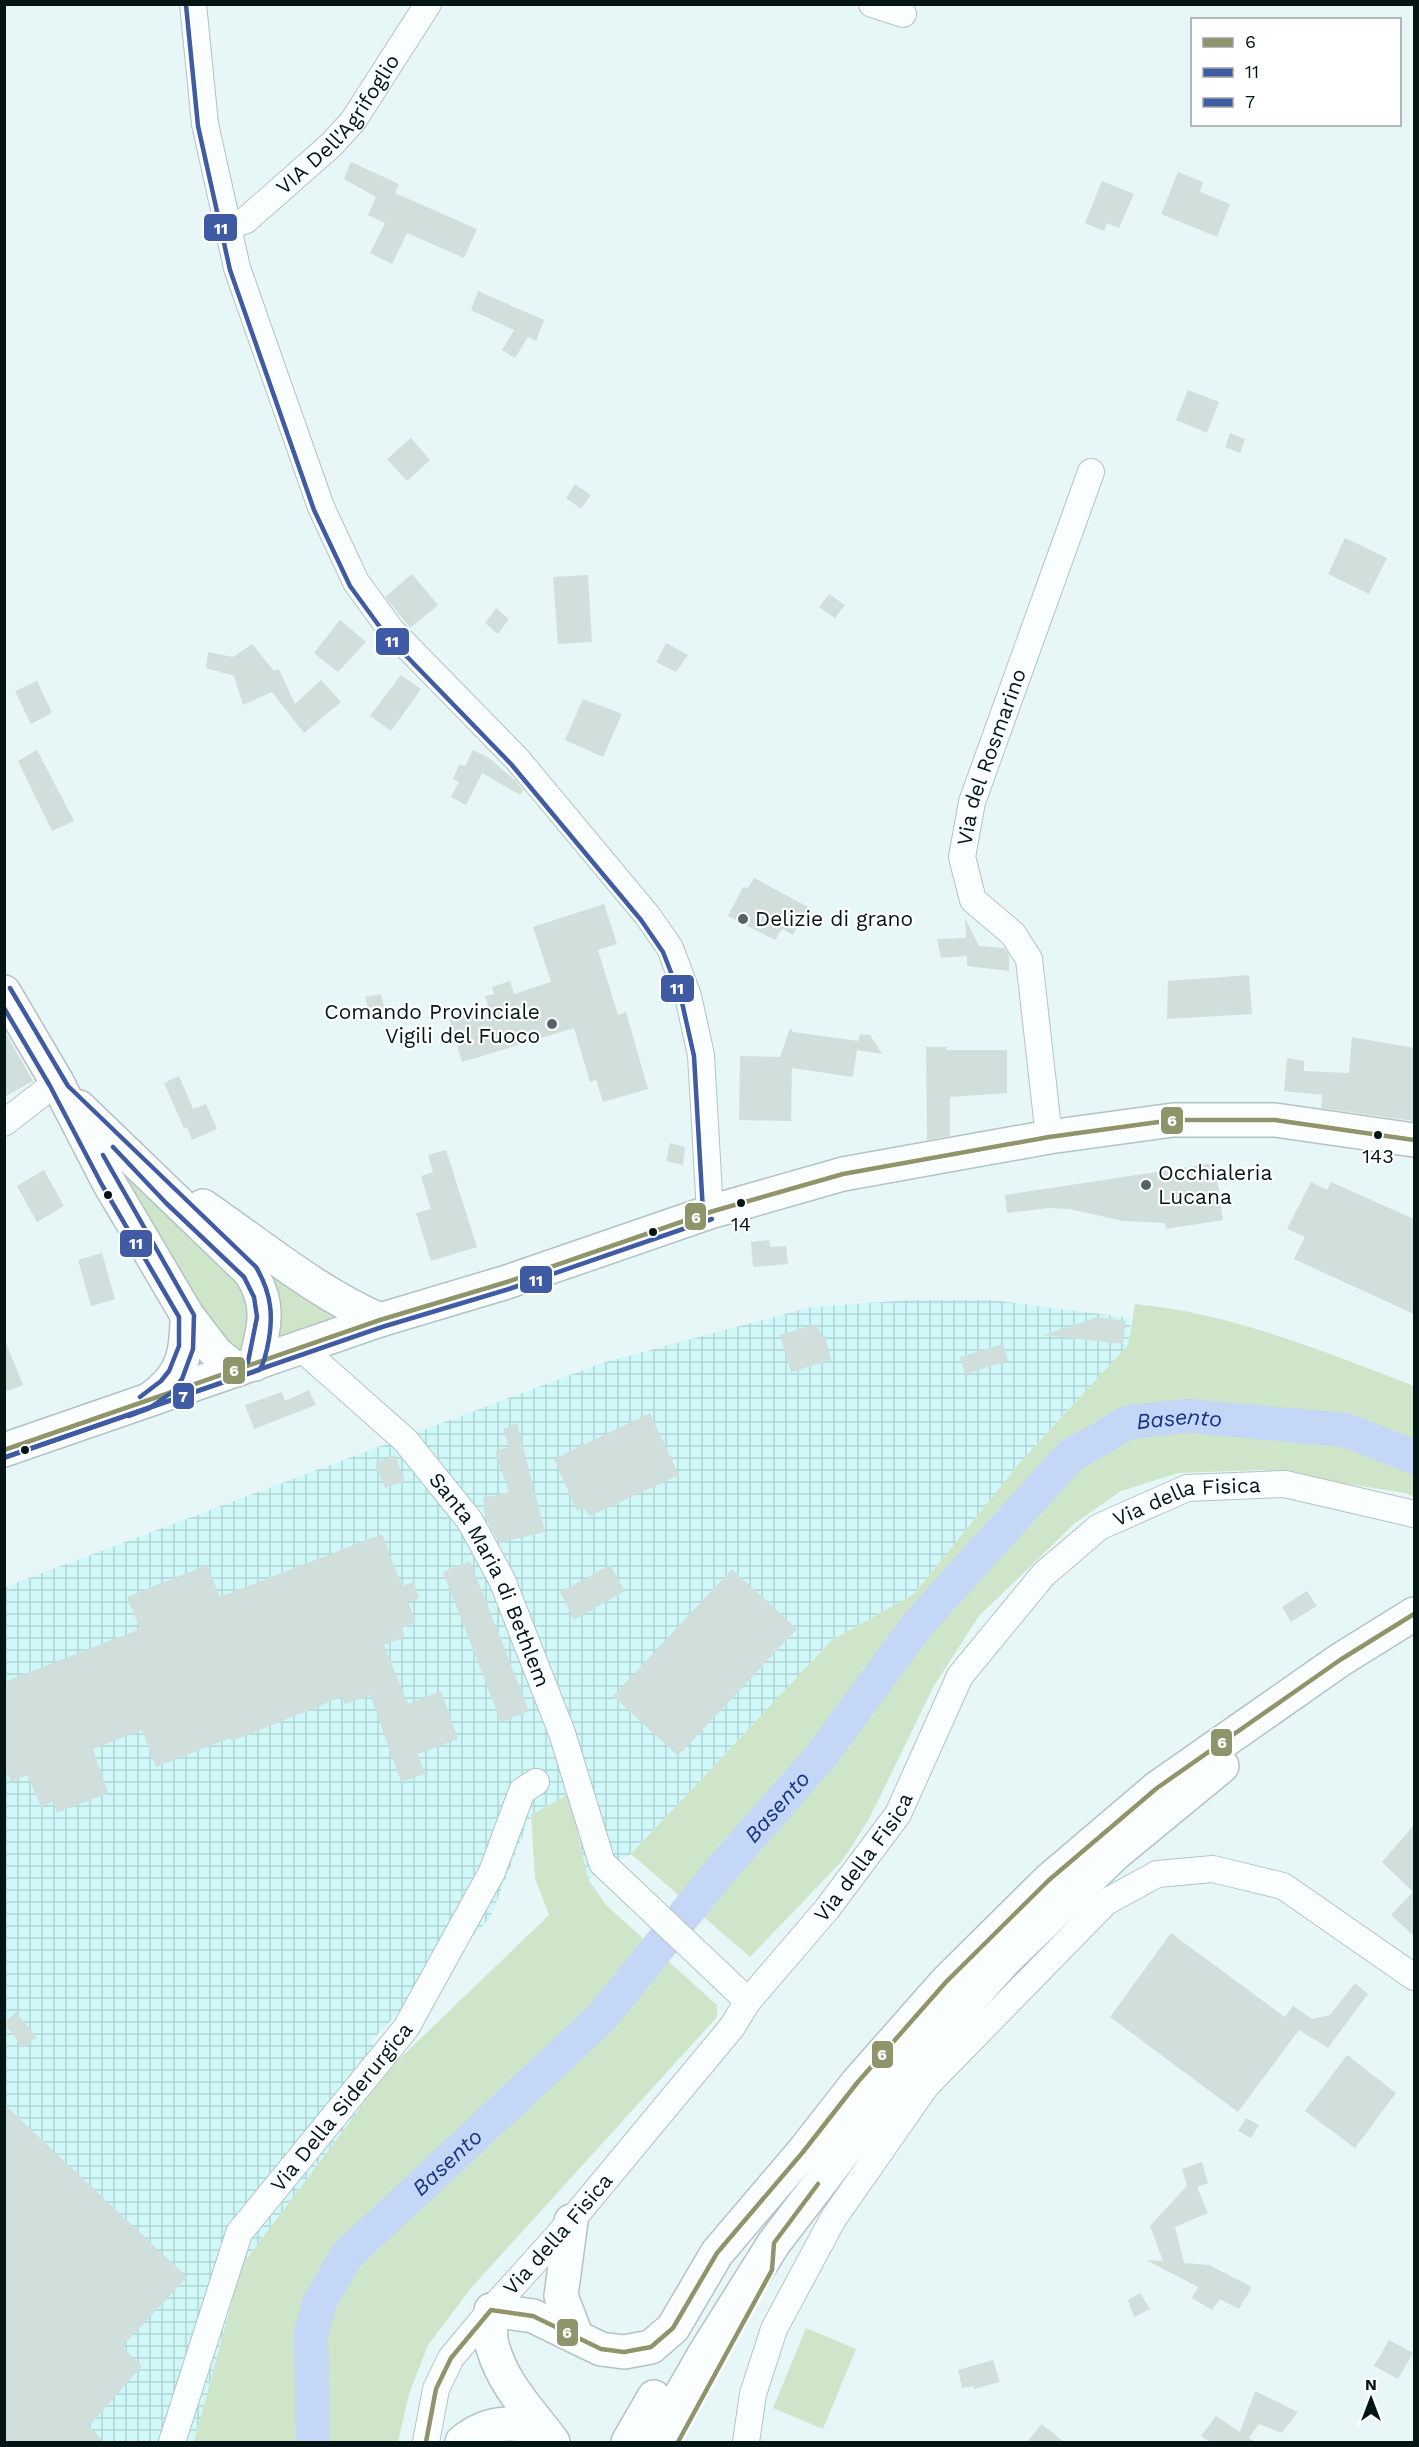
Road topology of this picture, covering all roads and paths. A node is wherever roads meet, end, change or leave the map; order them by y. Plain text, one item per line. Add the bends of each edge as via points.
1 (193, 4) edge
2 (428, 4) edge
3 (872, 4) edge
4 (903, 14) dead end
5 (229, 227) junction
6 (1091, 472) dead end
7 (7, 999) edge
8 (60, 1087) junction
9 (4, 1123) edge
10 (1049, 1137) junction
11 (1414, 1140) edge
12 (135, 1159) junction
13 (710, 1212) junction
14 (187, 1315) junction
15 (380, 1320) junction
16 (301, 1348) junction
17 (246, 1367) junction
18 (144, 1403) junction
19 (4, 1450) edge
20 (1414, 1514) edge
21 (1414, 1614) edge
22 (1414, 1640) edge
23 (536, 1782) dead end
24 (1414, 1977) edge
25 (748, 2001) junction
26 (803, 2152) junction
27 (571, 2222) junction
28 (774, 2243) junction
29 (491, 2310) junction
30 (576, 2335) junction
31 (548, 2435) edge
32 (172, 2442) edge
33 (426, 2442) edge
34 (462, 2442) edge
35 (628, 2442) edge
36 (654, 2442) edge
37 (678, 2442) edge
38 (746, 2442) edge

1 - 5 street via 205,124
2 - 5 street, VIA Dell'Agrifoglio via 331,146 246,220
3 - 4 street
5 - 13 street via 237,268 321,507 356,582 391,630 518,759 670,948 688,996 701,1055
6 - 10 street, Via del Rosmarino via 972,802 962,857 973,900 1013,934 1029,959
7 - 8 main road
8 - 9 street
8 - 12 main road
8 - 14 main road via 108,1181
10 - 11 main road via 1173,1120 1228,1118 1275,1120
10 - 13 main road via 843,1174
12 - 15 main road via 329,1293
12 - 17 main road via 250,1272 258,1285 264,1298 263,1332
13 - 15 main road via 507,1282
14 - 17 main road via 216,1353
14 - 18 main road via 186,1347 176,1375
15 - 16 main road
16 - 17 main road
16 - 25 street, Santa Maria di Bethlem via 405,1440 470,1521 502,1580 562,1733 602,1863
17 - 18 main road
18 - 19 main road
20 - 25 street, Via della Fisica via 1285,1484 1187,1488 1099,1527 1044,1574 960,1676 898,1814 827,1909
21 - 26 main road via 1340,1660 1157,1788 1050,1880 946,1982 857,2083
22 - 28 main road via 1364,1668 1234,1756 1114,1854 1004,1961 901,2077
23 - 32 street, Via Della Siderurgica via 522,1791 492,1872 406,2028 239,2233
24 - 38 street via 1283,1886 1213,1869 1157,1874 1106,1902 926,2086 833,2218 774,2329 753,2394
25 - 27 street, Via della Fisica via 732,2026
26 - 30 main road via 717,2253 673,2328 651,2347 624,2352 601,2349
26 - 35 main road via 718,2286
27 - 29 street, Via della Fisica
27 - 30 main road via 561,2296
28 - 36 main road
28 - 37 main road via 772,2270
29 - 30 main road via 533,2316
29 - 31 main road via 492,2347 523,2408
29 - 33 street, Via della Fisica via 452,2358 436,2389
31 - 34 main road via 518,2423 499,2423

